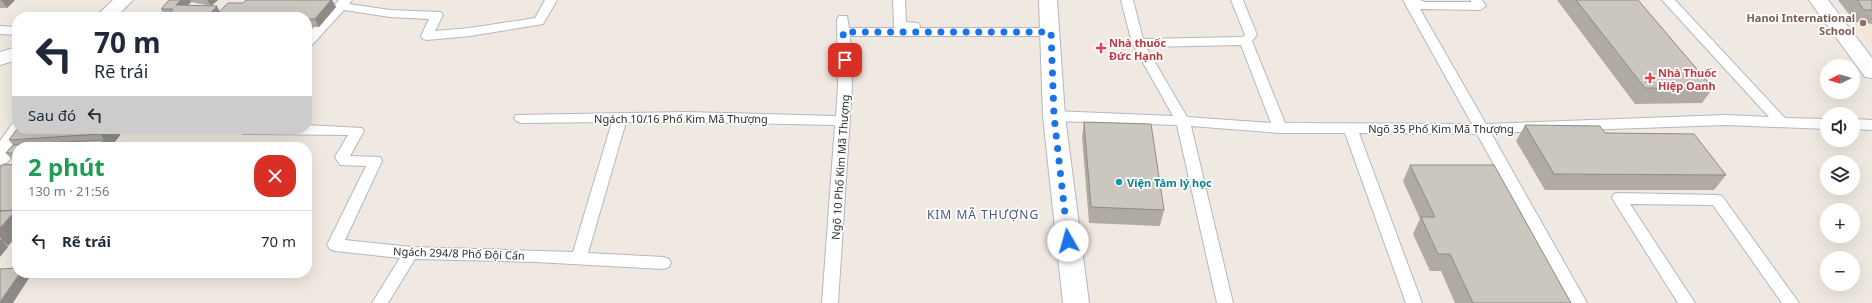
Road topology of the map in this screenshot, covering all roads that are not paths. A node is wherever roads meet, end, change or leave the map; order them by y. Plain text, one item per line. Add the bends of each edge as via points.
1 (124, 0) edge
2 (550, 0) edge
3 (899, 0) edge
4 (1048, 0) edge
5 (1127, 0) edge
6 (1237, 0) edge
7 (1410, 0) edge
8 (1476, 0) edge
9 (1668, 0) edge
10 (1818, 0) edge
11 (344, 3) edge
12 (111, 12) edge
13 (0, 30) edge
14 (1051, 30) junction
15 (12, 31) edge
16 (312, 38) edge
17 (1246, 41) junction
18 (1138, 43) junction
19 (12, 55) edge
20 (0, 59) edge
21 (1872, 72) edge
22 (1054, 116) junction
23 (521, 118) dead end
24 (621, 118) junction
25 (842, 120) junction
26 (1183, 121) junction
27 (1781, 122) junction
28 (1820, 124) edge
29 (1860, 124) edge
30 (1872, 125) edge
31 (1280, 128) junction
32 (1350, 128) junction
33 (1482, 129) junction
34 (312, 130) edge
35 (12, 146) edge
36 (4, 164) edge
37 (411, 253) junction
38 (578, 259) junction
39 (663, 263) dead end
40 (380, 303) edge
41 (830, 303) edge
42 (1076, 303) edge
43 (1225, 303) edge
44 (1414, 303) edge
45 (1579, 303) edge
46 (1687, 303) edge
47 (1791, 303) edge

1 - 12 street
2 - 11 lane via 539,21 427,36 437,15 376,13
3 - 14 lane via 900,26
4 - 14 street
5 - 18 lane
6 - 17 lane via 1250,36
7 - 8 lane via 1423,6 1480,6
7 - 33 lane
9 - 27 lane
10 - 21 street
11 - 16 lane
13 - 15 lane
14 - 22 street
14 - 25 lane, Ngõ 10 Phố Kim Mã Thượng via 843,25 845,86
17 - 18 lane
17 - 31 lane
18 - 26 lane
19 - 20 street
22 - 26 lane, Ngõ 35 Phố Kim Mã Thượng
22 - 42 street
23 - 24 lane, Ngách 10/16 Phố Kim Mã Thượng
24 - 25 lane, Ngách 10/16 Phố Kim Mã Thượng
24 - 38 lane via 611,143
25 - 41 lane, Ngõ 10 Phố Kim Mã Thượng
26 - 31 lane, Ngõ 35 Phố Kim Mã Thượng
26 - 43 lane
27 - 28 lane, Ngõ 35 Phố Kim Mã Thượng
27 - 33 lane, Ngõ 35 Phố Kim Mã Thượng via 1726,120
29 - 30 lane
31 - 32 lane, Ngõ 35 Phố Kim Mã Thượng
32 - 33 lane, Ngõ 35 Phố Kim Mã Thượng
32 - 44 lane
33 - 45 lane
34 - 37 lane, Ngách 294/8 Phố Đội Cấn via 357,131 343,159 375,161 335,245
35 - 36 street
37 - 38 lane, Ngách 294/8 Phố Đội Cấn
37 - 40 lane
38 - 39 lane, Ngách 294/8 Phố Đội Cấn
46 - 47 lane via 1619,198 1717,200

